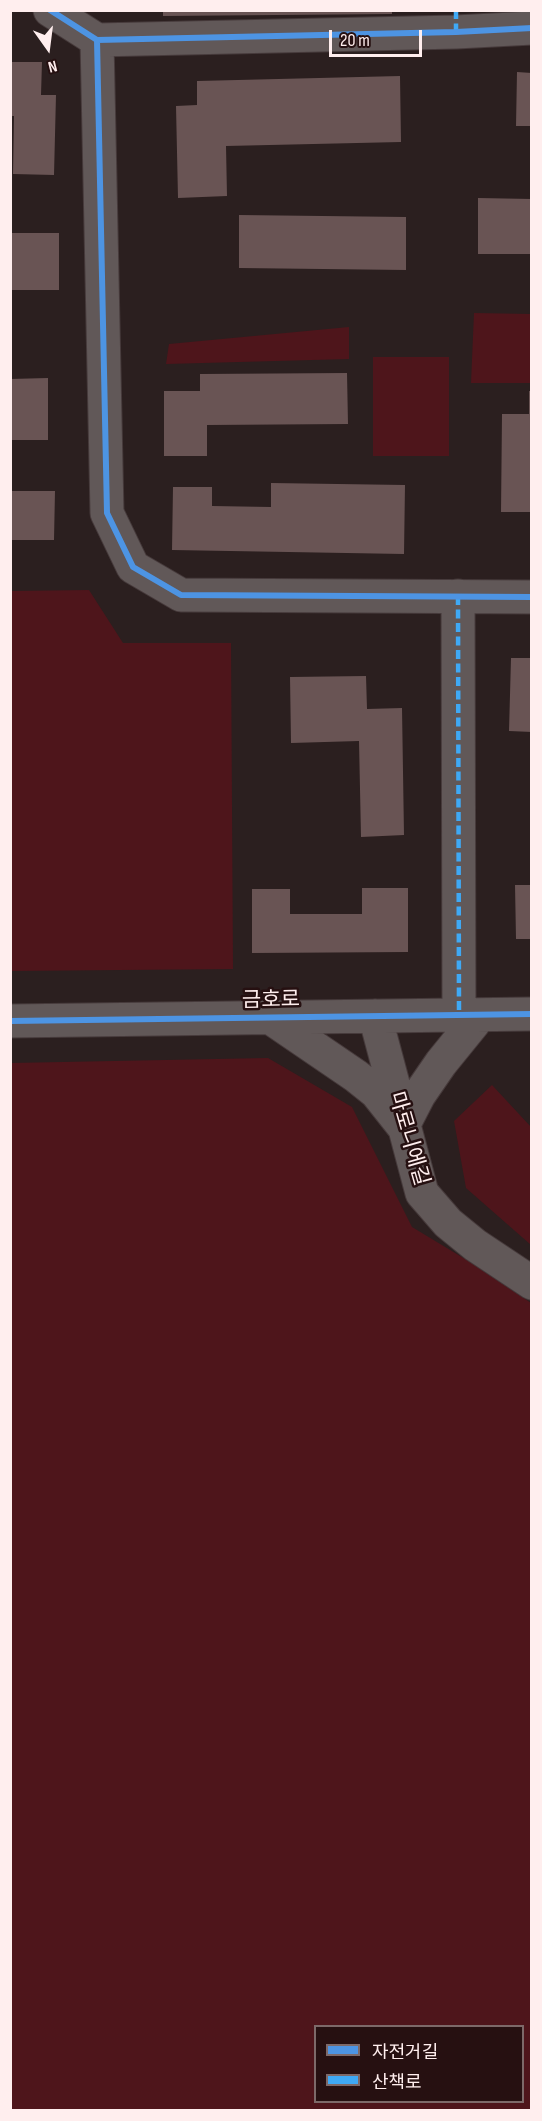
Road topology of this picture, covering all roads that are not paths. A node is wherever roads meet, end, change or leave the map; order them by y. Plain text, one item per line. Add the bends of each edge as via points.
1 (50, 10) edge
2 (456, 21) edge
3 (531, 28) edge
4 (97, 40) junction
5 (458, 596) junction
6 (531, 597) edge
7 (531, 1014) edge
8 (469, 1015) junction
9 (375, 1016) junction
10 (270, 1018) junction
11 (10, 1021) edge
12 (403, 1126) junction
13 (531, 1283) edge

1 - 4 street
2 - 3 street
2 - 4 street
4 - 5 street via 107,513 133,567 181,595
5 - 6 street
5 - 8 street
7 - 8 street, 금호로
8 - 9 street, 금호로
8 - 12 street
9 - 10 street, 금호로
9 - 12 street, 마로니에길
10 - 11 street, 금호로
10 - 12 street via 376,1092
12 - 13 street, 마로니에길 via 422,1193 475,1245

